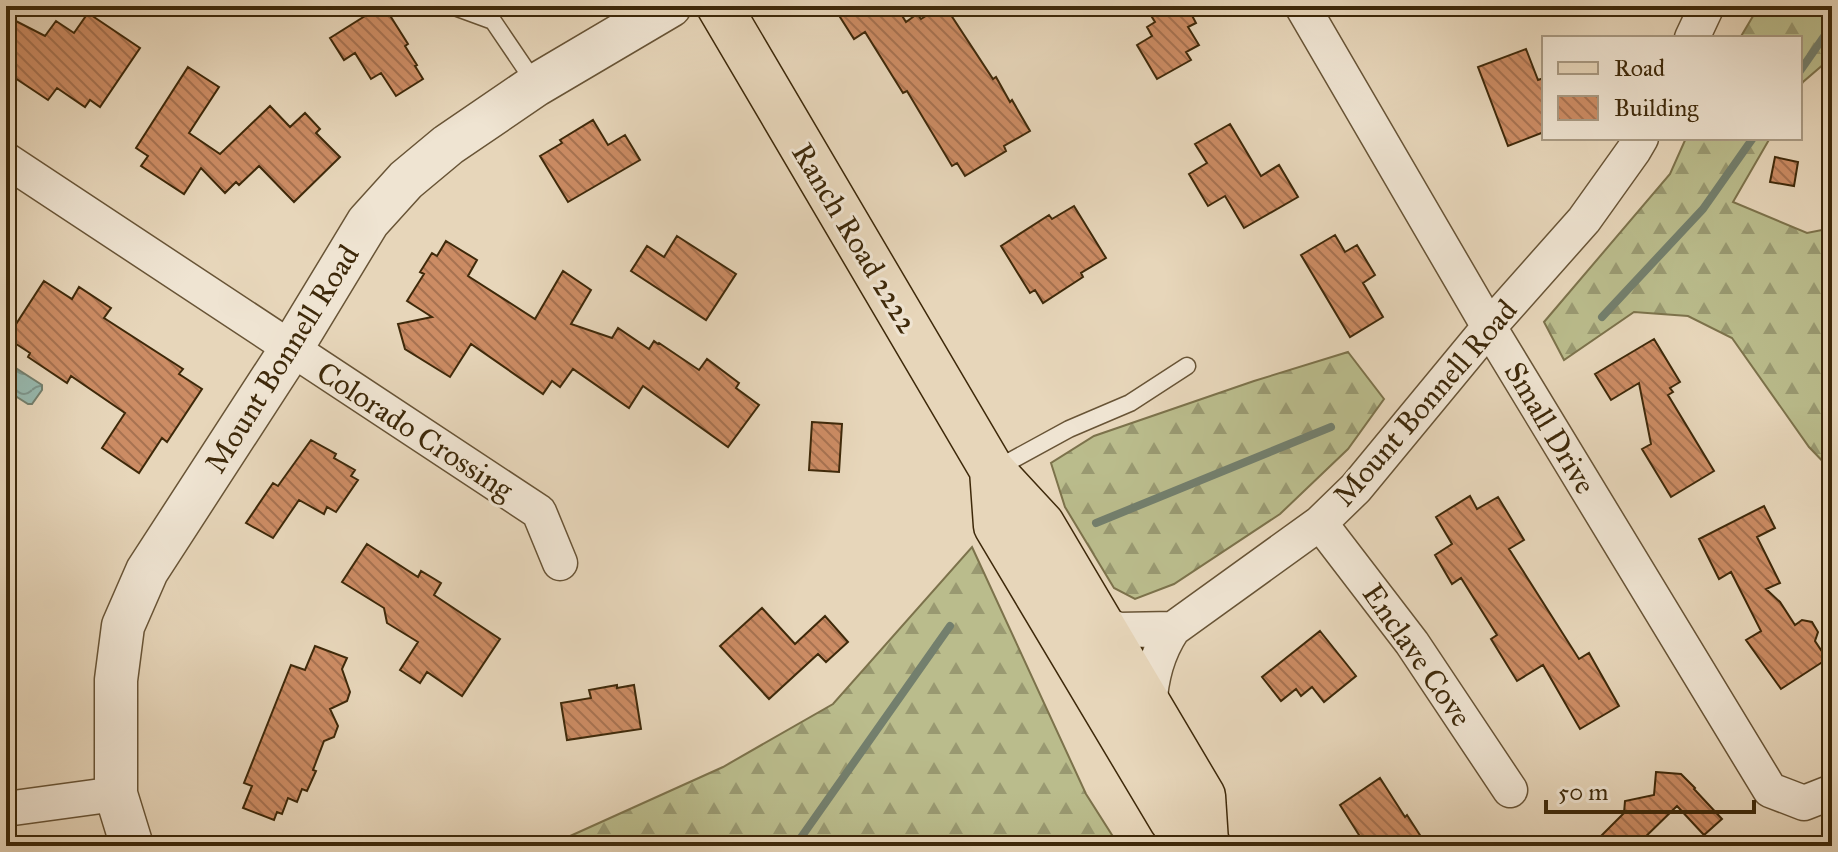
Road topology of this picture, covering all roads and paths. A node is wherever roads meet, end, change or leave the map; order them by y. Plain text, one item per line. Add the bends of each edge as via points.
1 (452, 6) edge
2 (670, 6) edge
3 (719, 6) edge
4 (1302, 6) edge
5 (1707, 6) edge
6 (1693, 36) edge
7 (536, 85) junction
8 (1640, 140) edge
9 (6, 160) edge
10 (1489, 327) junction
11 (291, 349) junction
12 (1187, 366) dead end
13 (992, 470) junction
14 (1320, 523) junction
15 (560, 563) dead end
16 (1098, 622) junction
17 (1173, 629) junction
18 (1149, 707) junction
19 (1510, 790) dead end
20 (1832, 792) edge
21 (116, 794) junction
22 (6, 809) edge
23 (1207, 844) edge
24 (132, 846) edge

1 - 7 lane via 493,21
2 - 7 street, Mount Bonnell Road
3 - 13 main road, Ranch Road 2222
4 - 10 street, Small Drive
5 - 6 street
7 - 11 street, Mount Bonnell Road via 406,180 368,222
8 - 10 street, Mount Bonnell Road via 1584,220
9 - 11 street, Colorado Crossing
10 - 14 street, Mount Bonnell Road via 1356,488
10 - 20 street, Small Drive via 1770,790 1804,803
11 - 15 street, Colorado Crossing via 539,512
11 - 21 street, Mount Bonnell Road via 147,571 123,626 116,680
12 - 13 lane via 1130,403
13 - 16 main road, Ranch Road 2222 via 1042,524
13 - 23 main road, Ranch Road 2222 via 996,526 1172,821
14 - 17 street, Mount Bonnell Road
14 - 19 street, Enclave Cove via 1412,643
16 - 17 street via 1119,630
16 - 18 main road, Ranch Road 2222
17 - 18 street, Mount Bonnell Road via 1153,672
18 - 23 main road, Ranch Road 2222 via 1203,796
21 - 22 street
21 - 24 street, Mount Bonnell Road

